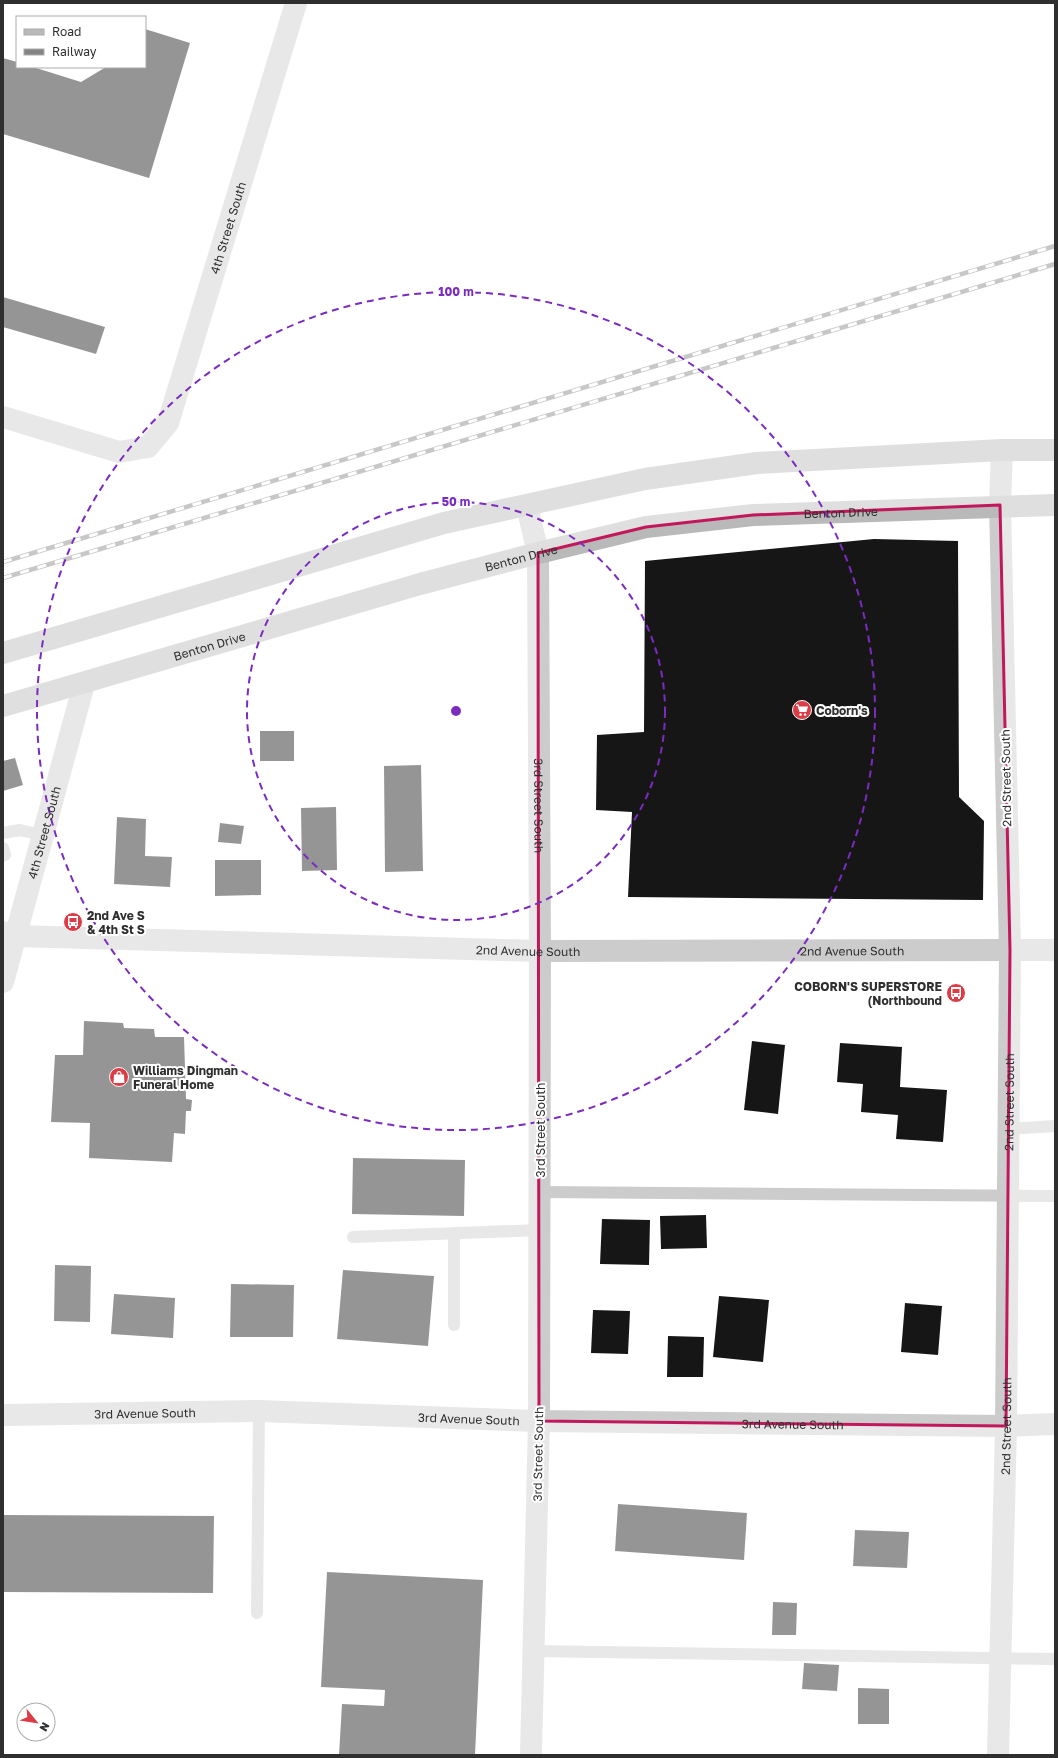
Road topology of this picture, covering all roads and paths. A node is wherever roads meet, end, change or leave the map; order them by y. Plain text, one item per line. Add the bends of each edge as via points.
1 (296, 3) edge
2 (3, 417) edge
3 (1002, 450) junction
4 (1055, 450) edge
5 (1000, 505) junction
6 (1055, 505) edge
7 (527, 506) junction
8 (538, 553) junction
9 (3, 653) edge
10 (84, 684) junction
11 (3, 706) edge
12 (3, 833) edge
13 (41, 835) junction
14 (3, 848) edge
15 (3, 856) edge
16 (9, 934) edge
17 (1010, 950) junction
18 (1055, 950) edge
19 (540, 951) junction
20 (3, 982) edge
21 (1055, 1126) edge
22 (1008, 1129) junction
23 (540, 1192) junction
24 (1008, 1196) junction
25 (1055, 1196) edge
26 (540, 1230) junction
27 (454, 1233) junction
28 (353, 1237) dead end
29 (454, 1325) dead end
30 (259, 1411) junction
31 (3, 1415) edge
32 (539, 1421) junction
33 (1055, 1424) edge
34 (1006, 1426) junction
35 (257, 1613) dead end
36 (533, 1651) junction
37 (1000, 1658) junction
38 (1055, 1658) edge
39 (531, 1755) edge
40 (998, 1755) edge

1 - 2 street, 4th Street South via 168,423 148,447 119,452
3 - 4 main road
3 - 5 street, 2nd Street South
3 - 7 main road via 757,463 645,478
5 - 6 main road, Benton Drive
5 - 8 main road, Benton Drive via 753,515 646,527
5 - 17 street, 2nd Street South
7 - 8 street, 3rd Street South
7 - 9 main road via 429,527
8 - 10 main road, Benton Drive via 413,586
8 - 19 street, 3rd Street South
10 - 11 main road, Benton Drive
10 - 13 street, 4th Street South
12 - 13 lane via 20,830
13 - 16 street, 4th Street South
14 - 15 lane
16 - 19 street, 2nd Avenue South
16 - 20 street, 4th Street South
17 - 18 street, 2nd Avenue South
17 - 19 street, 2nd Avenue South
17 - 22 street, 2nd Street South
19 - 23 street, 3rd Street South
21 - 22 lane
22 - 24 street, 2nd Street South
23 - 24 lane
23 - 26 street, 3rd Street South
24 - 25 lane
24 - 34 street, 2nd Street South
26 - 27 lane
26 - 32 street, 3rd Street South
27 - 28 lane
27 - 29 lane
30 - 31 street, 3rd Avenue South
30 - 32 street, 3rd Avenue South
30 - 35 lane
32 - 34 street, 3rd Avenue South
32 - 36 street, 3rd Street South
33 - 34 street, 3rd Avenue South
34 - 37 street, 2nd Street South
36 - 37 lane
36 - 39 street, 3rd Street South
37 - 38 lane
37 - 40 street, 2nd Street South

